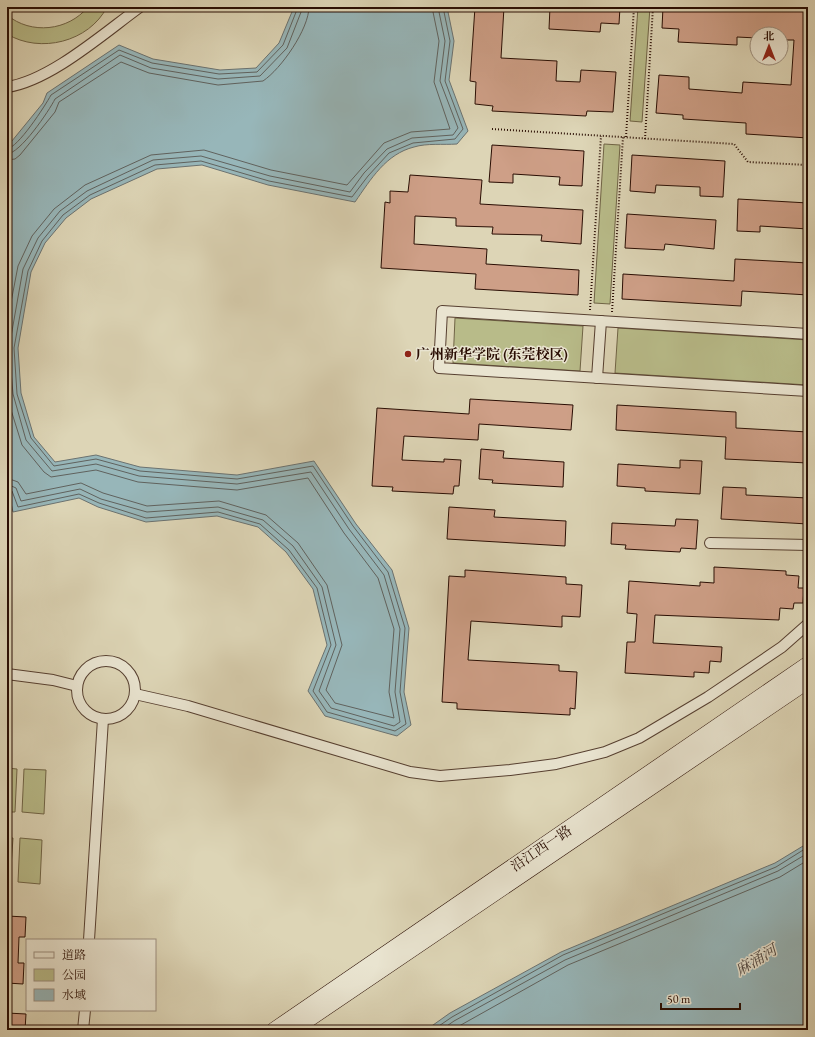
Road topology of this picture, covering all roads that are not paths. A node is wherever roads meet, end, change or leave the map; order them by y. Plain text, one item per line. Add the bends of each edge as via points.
1 (140, 7) edge
2 (7, 87) edge
3 (601, 321) junction
4 (808, 334) edge
5 (597, 378) junction
6 (808, 391) edge
7 (710, 543) dead end
8 (808, 545) edge
9 (808, 624) edge
10 (808, 664) edge
11 (7, 674) edge
12 (808, 681) edge
13 (77, 686) junction
14 (135, 694) junction
15 (103, 719) junction
16 (89, 939) edge
17 (85, 1011) edge
18 (83, 1030) edge
19 (274, 1030) edge
20 (294, 1030) edge

1 - 2 street via 35,80
3 - 4 street
3 - 5 street
3 - 5 street via 442,311 439,368
5 - 6 street
7 - 8 street
9 - 14 street via 782,647 638,738 598,754 556,764 510,770 440,776 410,772 188,706
10 - 19 street, 沿江西一路
11 - 13 street
12 - 20 street, 沿江西一路
13 - 14 street via 82,674 91,665 111,661 122,666 131,675
13 - 15 street via 78,700 86,711
14 - 15 street via 127,710 116,717
15 - 16 street
17 - 18 street

